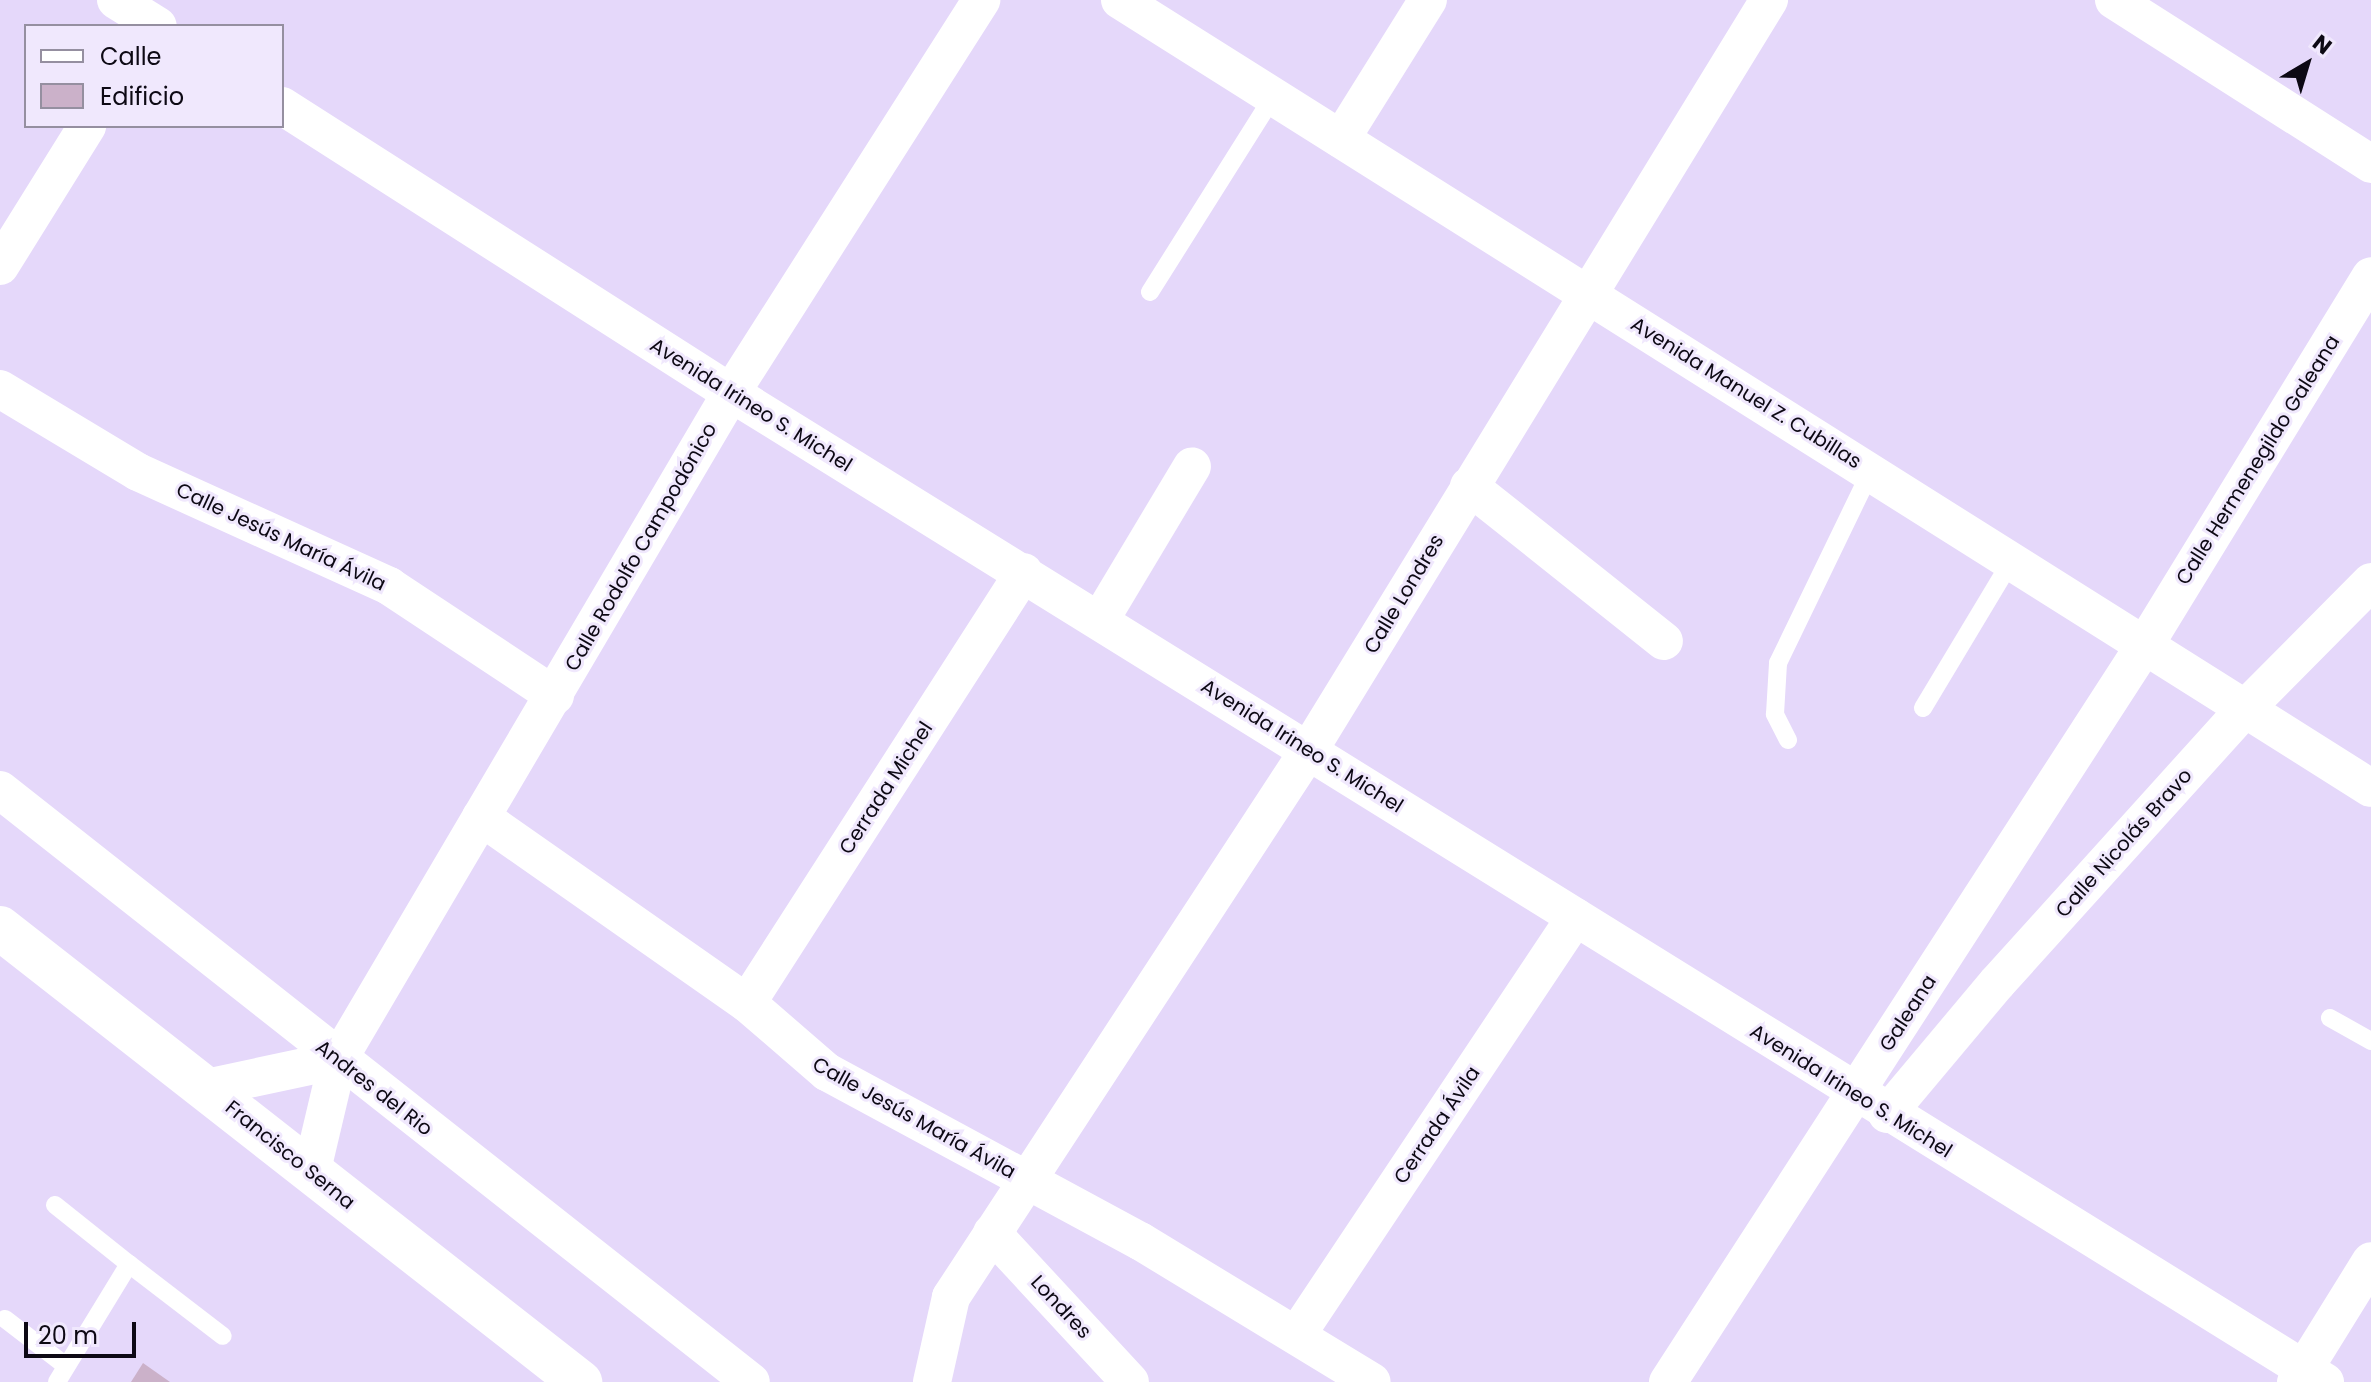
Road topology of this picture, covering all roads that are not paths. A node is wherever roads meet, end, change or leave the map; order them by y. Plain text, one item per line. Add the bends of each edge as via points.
1 (116, 0) edge
2 (981, 0) edge
3 (1120, 0) edge
4 (1428, 0) edge
5 (1769, 0) edge
6 (2114, 0) edge
7 (155, 18) edge
8 (1273, 97) junction
9 (284, 107) edge
10 (86, 128) edge
11 (1341, 139) junction
12 (2371, 164) edge
13 (0, 266) edge
14 (2371, 276) edge
15 (1150, 292) dead end
16 (1587, 293) junction
17 (0, 389) edge
18 (731, 393) junction
19 (1192, 466) dead end
20 (1871, 471) junction
21 (1469, 486) junction
22 (2012, 560) junction
23 (1024, 572) junction
24 (2371, 582) edge
25 (1100, 620) junction
26 (1664, 641) dead end
27 (2146, 643) junction
28 (555, 696) junction
29 (1923, 708) dead end
30 (2245, 709) junction
31 (1788, 740) dead end
32 (1309, 750) junction
33 (2371, 788) edge
34 (0, 790) edge
35 (481, 817) junction
36 (1575, 917) junction
37 (0, 928) edge
38 (747, 1003) junction
39 (2330, 1018) dead end
40 (2371, 1041) edge
41 (338, 1060) junction
42 (206, 1088) junction
43 (1872, 1104) junction
44 (311, 1174) junction
45 (1028, 1182) junction
46 (55, 1205) dead end
47 (992, 1233) junction
48 (2371, 1261) edge
49 (129, 1264) junction
50 (5, 1319) dead end
51 (1298, 1333) junction
52 (223, 1336) dead end
53 (62, 1374) edge
54 (2309, 1378) edge
55 (580, 1382) edge
56 (751, 1382) edge
57 (932, 1382) edge
58 (1130, 1382) edge
59 (1372, 1382) edge
60 (1668, 1382) edge

1 - 7 street
2 - 18 street, Calle Rodolfo Campodónico
3 - 8 street, Avenida Manuel Z. Cubillas
4 - 11 street
5 - 16 street, Calle Londres
6 - 12 street
8 - 11 street, Avenida Manuel Z. Cubillas
8 - 15 lane
9 - 18 street, Avenida Irineo S. Michel
10 - 13 street
11 - 16 street, Avenida Manuel Z. Cubillas
14 - 27 street, Calle Hermenegildo Galeana
16 - 20 street, Avenida Manuel Z. Cubillas
16 - 21 street, Calle Londres
17 - 28 street, Calle Jesús María Ávila via 138,472 389,586
18 - 23 street, Avenida Irineo S. Michel
18 - 28 street, Calle Rodolfo Campodónico
19 - 25 street
20 - 22 street, Avenida Manuel Z. Cubillas
20 - 31 lane via 1778,663 1775,714
21 - 26 street
21 - 32 street, Calle Londres
22 - 27 street, Avenida Manuel Z. Cubillas
22 - 29 lane
23 - 25 street, Avenida Irineo S. Michel
23 - 38 street, Cerrada Michel
24 - 30 street, Calle Nicolás Bravo
25 - 32 street, Avenida Irineo S. Michel
27 - 30 street, Avenida Manuel Z. Cubillas
27 - 43 street, Galeana
28 - 35 street, Calle Rodolfo Campodónico
30 - 33 street, Avenida Manuel Z. Cubillas
30 - 43 street, Calle Nicolás Bravo
32 - 36 street, Avenida Irineo S. Michel
32 - 45 street, Calle Londres
34 - 41 street, Andres del Rio
35 - 38 street, Calle Jesús María Ávila
35 - 41 street, Calle Rodolfo Campodónico
36 - 43 street, Avenida Irineo S. Michel
36 - 51 street, Cerrada Ávila
37 - 42 main road, Francisco Serna
38 - 45 street, Calle Jesús María Ávila via 827,1072
39 - 40 lane
41 - 42 street
41 - 44 street, Calle Rodolfo Campodónico
41 - 56 street, Andres del Rio
42 - 44 main road, Francisco Serna
43 - 54 street, Avenida Irineo S. Michel
43 - 60 street, Galeana
44 - 55 main road, Francisco Serna
45 - 47 street, Calle Londres
45 - 51 street, Calle Jesús María Ávila
46 - 49 lane
47 - 57 street, Calle Londres via 951,1297
47 - 58 street, Londres
48 - 54 street
49 - 52 lane
49 - 53 lane
50 - 53 lane
51 - 59 street, Calle Jesús María Ávila

